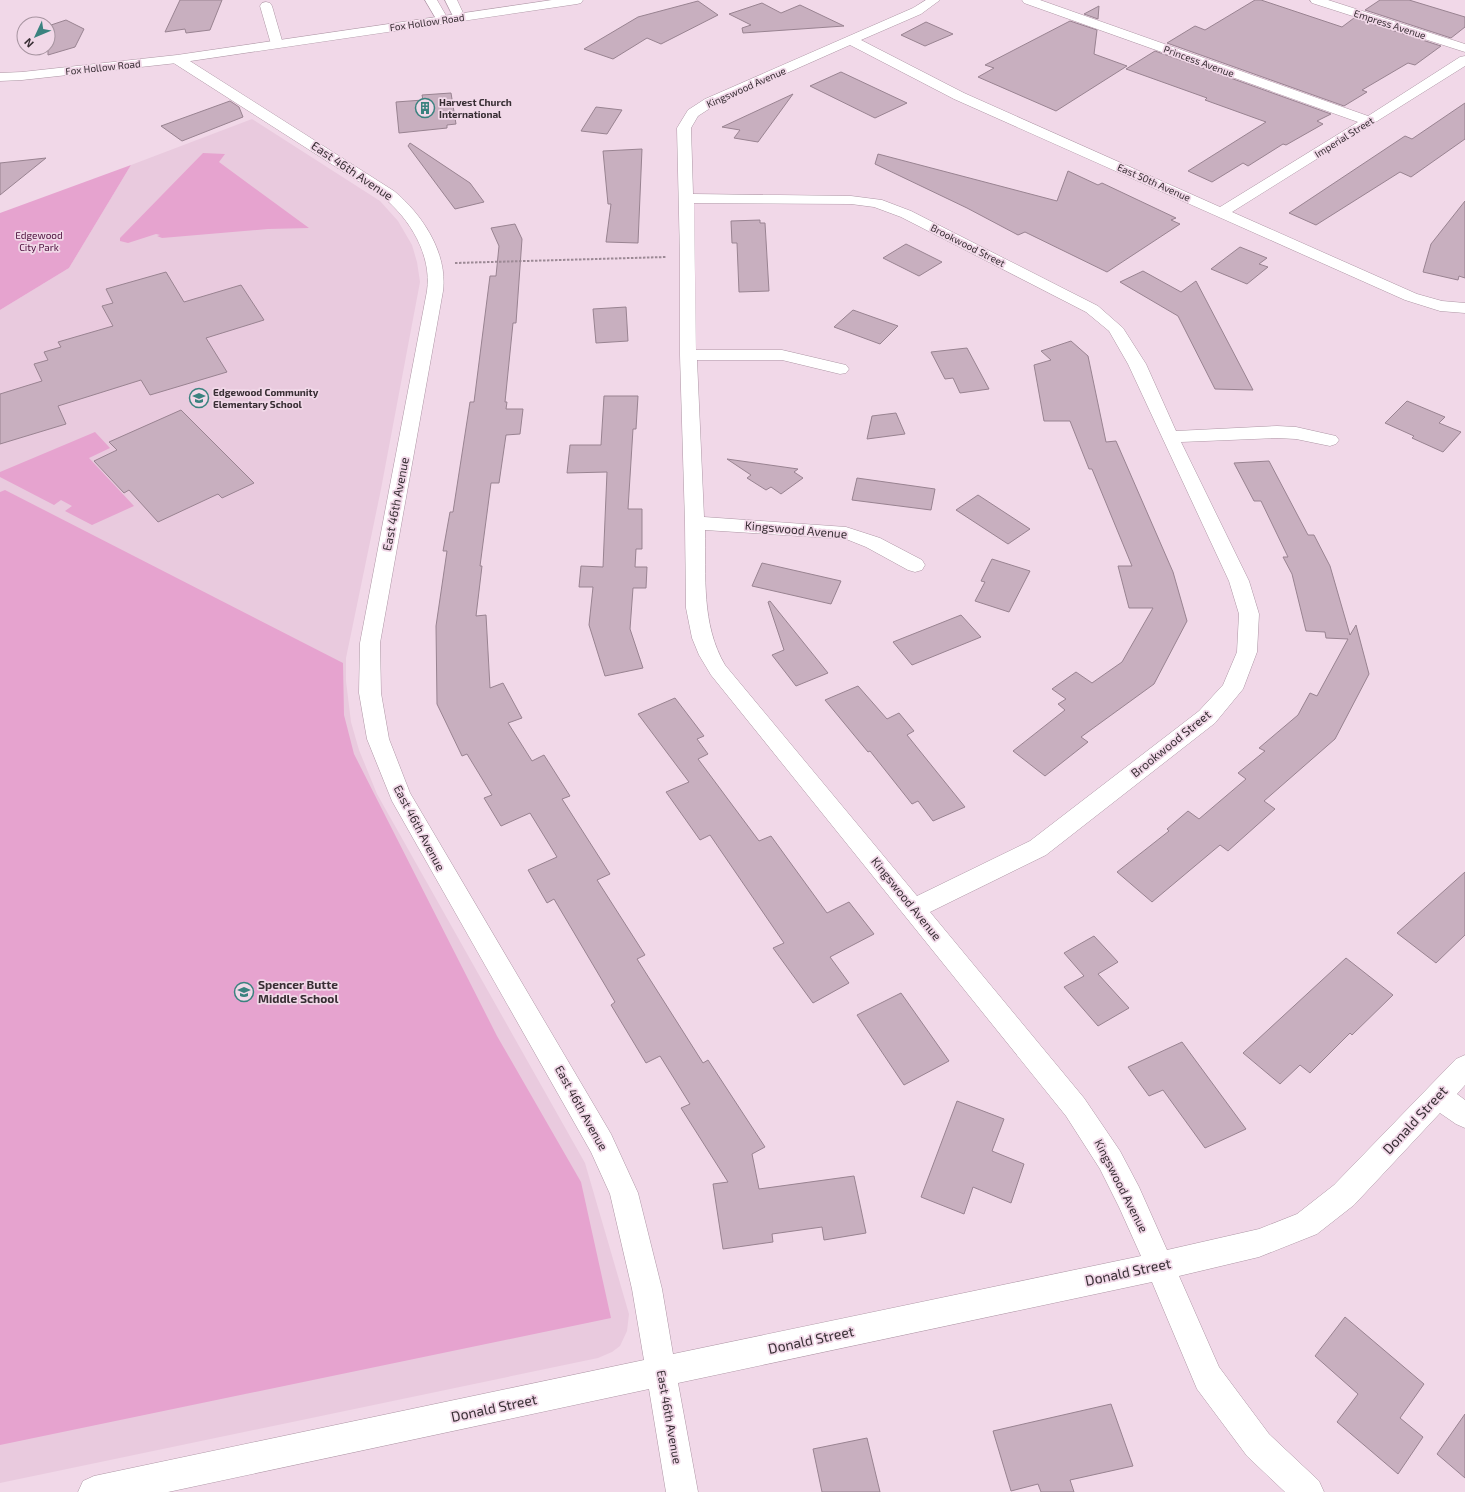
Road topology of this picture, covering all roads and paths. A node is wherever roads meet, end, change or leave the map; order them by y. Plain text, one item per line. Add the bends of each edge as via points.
1 (431, 0) edge
2 (451, 0) edge
3 (577, 0) edge
4 (934, 0) edge
5 (1028, 0) edge
6 (1316, 0) edge
7 (266, 6) dead end
8 (459, 17) junction
9 (442, 19) junction
10 (850, 40) junction
11 (277, 44) junction
12 (1465, 48) edge
13 (177, 59) junction
14 (1465, 60) edge
15 (0, 77) edge
16 (1370, 122) junction
17 (686, 198) junction
18 (1222, 212) junction
19 (688, 257) junction
20 (433, 264) junction
21 (1465, 308) edge
22 (688, 355) junction
23 (840, 369) dead end
24 (1170, 437) junction
25 (1330, 440) dead end
26 (695, 522) junction
27 (915, 565) dead end
28 (914, 909) junction
29 (1465, 1067) edge
30 (1438, 1096) junction
31 (1465, 1116) edge
32 (1160, 1266) junction
33 (661, 1372) junction
34 (94, 1492) edge
35 (682, 1492) edge
36 (1308, 1492) edge

1 - 9 street
2 - 8 street
3 - 8 street, Fox Hollow Road
4 - 10 street, Kingswood Avenue via 917,11
5 - 16 street, Princess Avenue
6 - 12 street, Empress Avenue
7 - 11 street
8 - 9 street, Fox Hollow Road
9 - 11 street, Fox Hollow Road
10 - 17 street, Kingswood Avenue via 710,102 693,114 684,128
10 - 18 street, East 50th Avenue via 959,96
11 - 13 street, Fox Hollow Road
13 - 15 street, Fox Hollow Road
13 - 20 street, East 46th Avenue via 394,198 423,234
14 - 16 street, Imperial Street
16 - 18 street, Imperial Street
17 - 19 street, Kingswood Avenue
17 - 24 street, Brookwood Street via 851,200 877,203 906,214 1069,296 1106,319 1115,328 1137,364
18 - 21 street, East 50th Avenue via 1411,297 1440,306
19 - 20 path
19 - 22 street, Kingswood Avenue
20 - 33 street, East 46th Avenue via 436,284 434,304 370,643 370,693 378,739 400,795 601,1143 624,1193 647,1290
22 - 23 street via 782,355
22 - 26 street, Kingswood Avenue
24 - 25 street via 1277,432
24 - 28 street, Brookwood Street via 1244,596 1249,619 1247,652 1232,688 1207,718 1038,848
26 - 27 street, Kingswood Avenue via 846,533 867,540
26 - 28 street, Kingswood Avenue via 696,608 698,623 709,655 734,690
28 - 32 street, Kingswood Avenue via 1089,1127 1113,1166
29 - 30 street, Donald Street
30 - 31 street
30 - 32 street, Donald Street via 1344,1196 1307,1224 1259,1243
32 - 33 street, Donald Street
32 - 36 street, Kingswood Avenue via 1208,1378 1258,1445
33 - 34 street, Donald Street
33 - 35 street, East 46th Avenue

